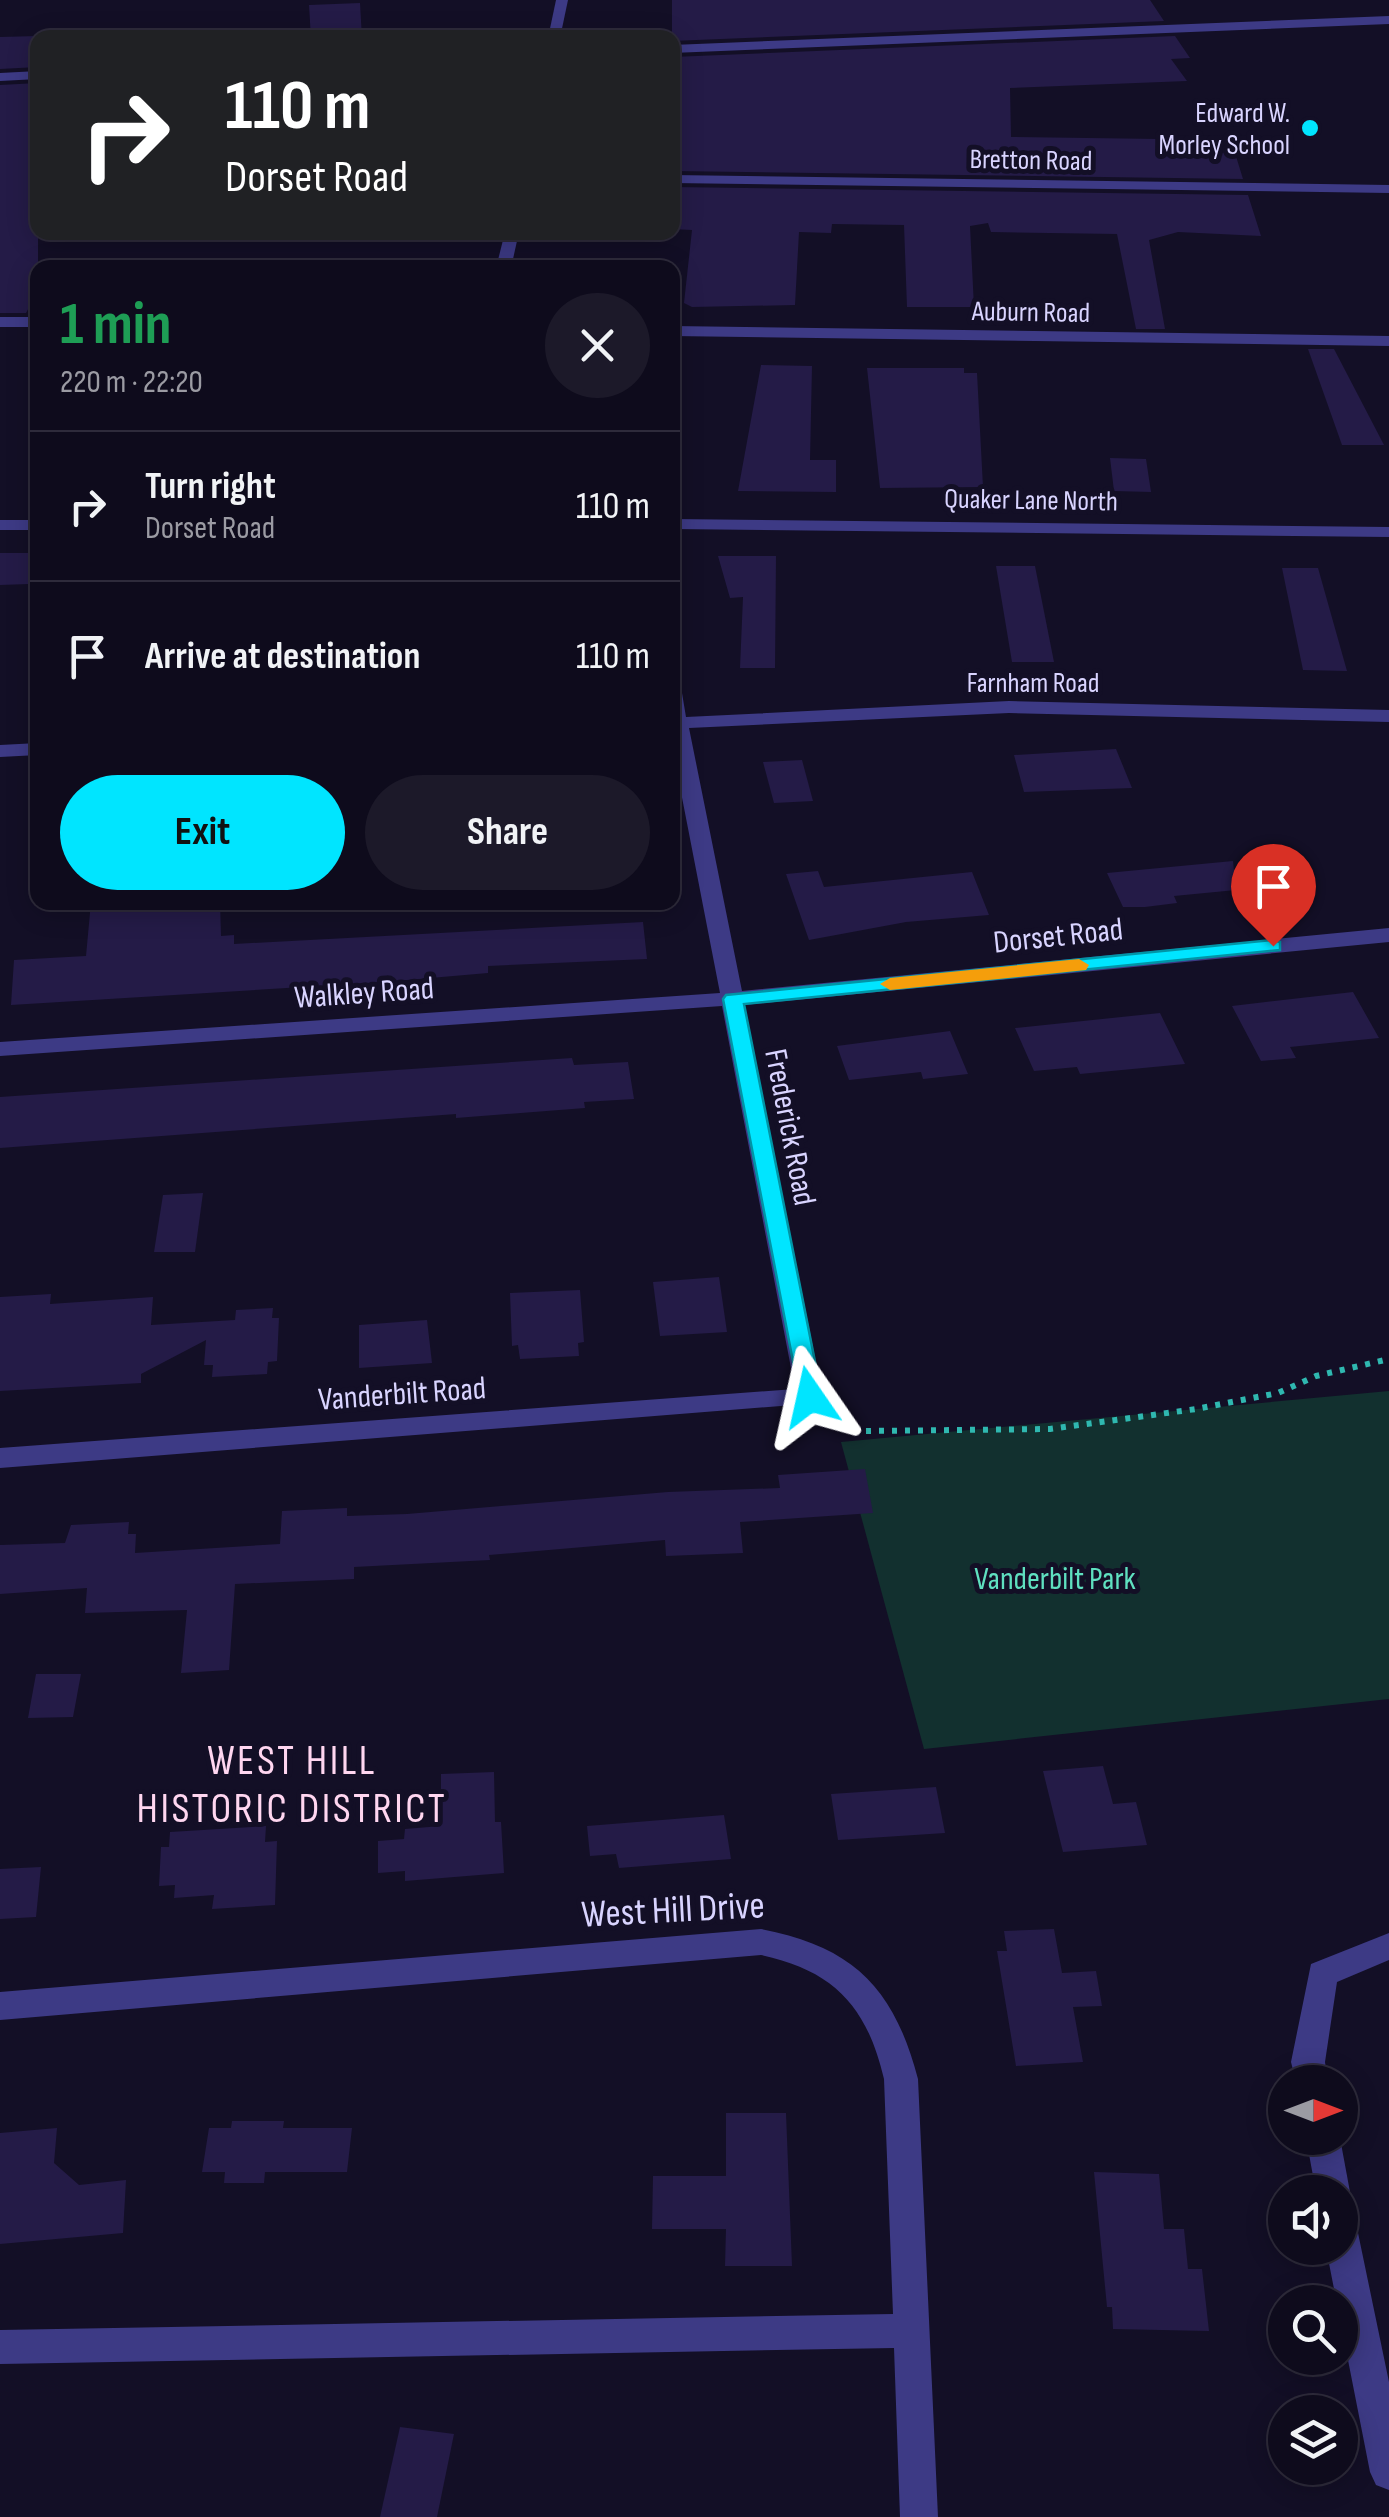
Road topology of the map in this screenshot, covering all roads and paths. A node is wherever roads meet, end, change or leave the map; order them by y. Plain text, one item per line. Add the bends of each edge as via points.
1 (562, 0) edge
2 (1389, 20) edge
3 (556, 30) edge
4 (680, 49) edge
5 (30, 75) edge
6 (0, 77) edge
7 (680, 179) edge
8 (1389, 189) edge
9 (0, 322) edge
10 (30, 322) edge
11 (680, 331) edge
12 (1389, 341) edge
13 (680, 524) edge
14 (0, 525) edge
15 (30, 525) edge
16 (1389, 532) edge
17 (680, 710) edge
18 (1389, 716) edge
19 (680, 739) edge
20 (30, 749) edge
21 (0, 751) edge
22 (1389, 935) edge
23 (733, 999) junction
24 (0, 1049) edge
25 (1389, 1358) edge
26 (810, 1397) joint
27 (866, 1432) dead end
28 (0, 1458) edge
29 (1389, 1946) edge
30 (0, 2006) edge
31 (1309, 2065) edge
32 (1347, 2265) edge
33 (910, 2330) junction
34 (0, 2346) edge
35 (1389, 2472) edge
36 (920, 2517) edge

1 - 3 street
2 - 4 street
5 - 6 street
7 - 8 street, Bretton Road
9 - 10 street
11 - 12 street, Auburn Road
13 - 16 street, Quaker Lane North
14 - 15 street
17 - 18 street, Farnham Road via 1009,706
19 - 23 street, Frederick Road
20 - 21 street
22 - 23 street, Dorset Road
23 - 24 street, Walkley Road
23 - 26 street, Frederick Road
25 - 27 path via 1278,1393 1196,1409 1050,1429
26 - 28 street, Vanderbilt Road
29 - 31 street via 1322,1974
30 - 33 street, West Hill Drive via 749,1942 802,1950 847,1976 883,2019 894,2044 901,2079
32 - 35 street
33 - 34 street
33 - 36 street, West Hill Drive

